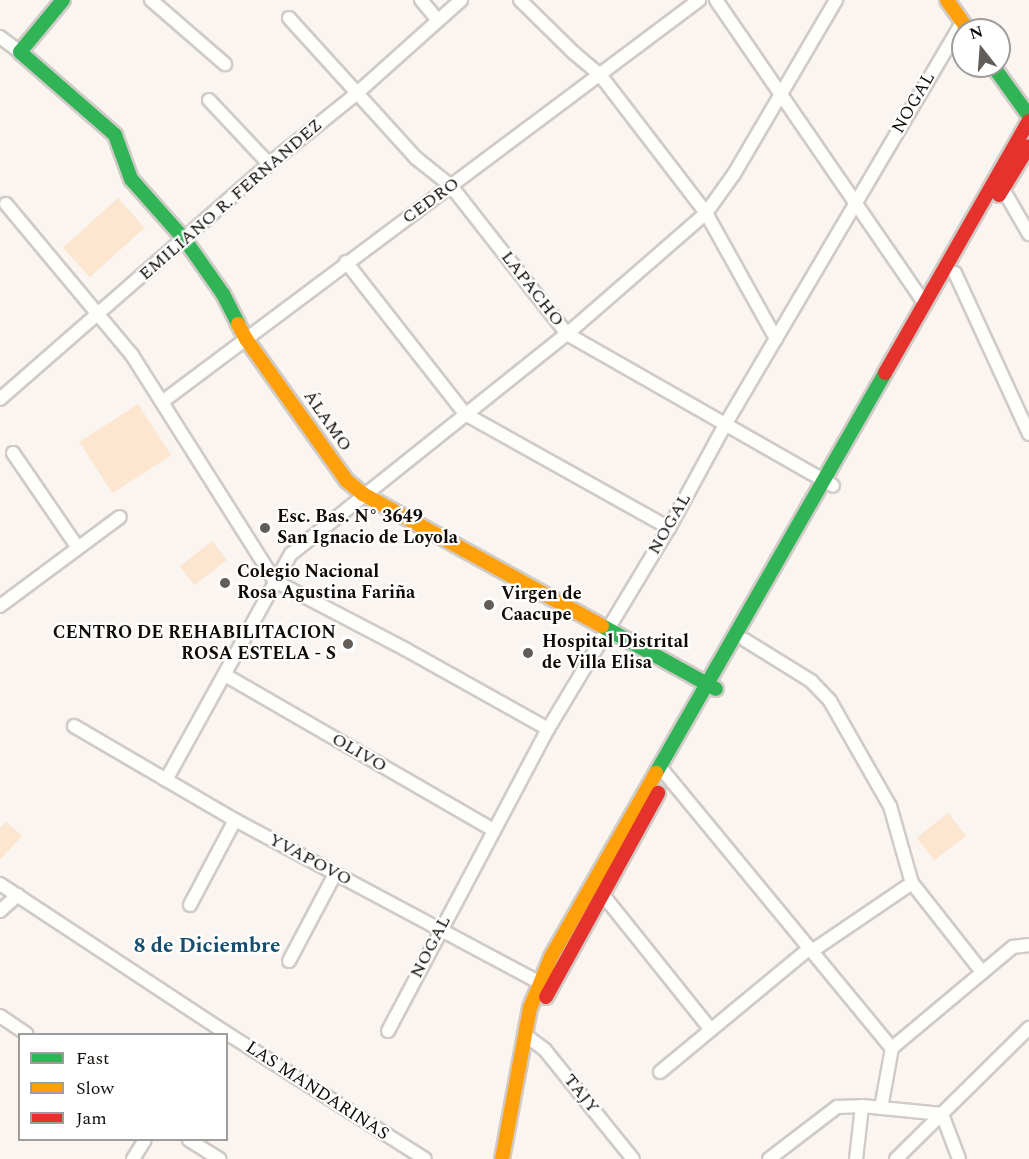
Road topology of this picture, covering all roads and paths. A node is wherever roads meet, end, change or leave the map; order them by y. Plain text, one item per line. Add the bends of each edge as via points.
1 (63, 0) edge
2 (151, 0) edge
3 (421, 0) edge
4 (461, 0) edge
5 (519, 0) edge
6 (699, 0) edge
7 (716, 0) edge
8 (836, 0) edge
9 (946, 0) edge
10 (289, 18) dead end
11 (958, 18) edge
12 (437, 19) junction
13 (0, 37) edge
14 (951, 47) edge
15 (20, 52) junction
16 (225, 64) dead end
17 (601, 76) junction
18 (1002, 78) edge
19 (781, 91) junction
20 (356, 94) junction
21 (208, 100) dead end
22 (1029, 116) edge
23 (1029, 121) edge
24 (1029, 146) edge
25 (269, 164) junction
26 (1000, 184) junction
27 (451, 186) junction
28 (856, 202) junction
29 (6, 204) dead end
30 (706, 213) junction
31 (1029, 234) edge
32 (185, 240) junction
33 (346, 262) junction
34 (955, 273) junction
35 (943, 283) junction
36 (925, 304) junction
37 (99, 314) junction
38 (567, 334) junction
39 (246, 339) junction
40 (776, 339) junction
41 (0, 399) edge
42 (162, 402) junction
43 (465, 414) junction
44 (725, 425) junction
45 (1029, 434) edge
46 (13, 453) dead end
47 (828, 484) junction
48 (363, 494) junction
49 (120, 517) dead end
50 (669, 528) junction
51 (78, 548) junction
52 (275, 581) junction
53 (0, 606) edge
54 (606, 631) junction
55 (745, 640) junction
56 (225, 675) junction
57 (712, 688) junction
58 (74, 726) dead end
59 (548, 729) junction
60 (664, 772) junction
61 (166, 780) junction
62 (235, 820) junction
63 (494, 830) junction
64 (335, 874) junction
65 (912, 883) junction
66 (0, 884) edge
67 (598, 889) junction
68 (18, 895) junction
69 (190, 905) dead end
70 (0, 911) edge
71 (440, 930) junction
72 (1029, 945) edge
73 (811, 950) junction
74 (289, 961) dead end
75 (982, 972) junction
76 (544, 985) junction
77 (0, 1016) edge
78 (1029, 1028) edge
79 (711, 1030) junction
80 (215, 1031) edge
81 (388, 1031) dead end
82 (24, 1033) edge
83 (529, 1037) junction
84 (228, 1039) edge
85 (892, 1048) junction
86 (660, 1072) dead end
87 (862, 1106) junction
88 (881, 1108) junction
89 (942, 1114) junction
90 (144, 1141) edge
91 (191, 1141) edge
92 (416, 1157) edge
93 (133, 1159) edge
94 (220, 1159) edge
95 (502, 1159) edge
96 (513, 1159) edge
97 (633, 1159) edge
98 (769, 1159) edge
99 (856, 1159) edge
100 (896, 1159) edge
101 (959, 1159) edge

1 - 15 main road
2 - 16 street
3 - 12 street
4 - 12 street, EMILIANO R. FERNANDEZ
5 - 17 street
6 - 17 street, CEDRO
7 - 19 street
8 - 19 street
9 - 11 main road
10 - 20 street, LAPACHO
12 - 20 street, EMILIANO R. FERNANDEZ
13 - 15 street
14 - 28 street, NOGAL
15 - 32 main road, ÁLAMO via 115,135 131,179
17 - 27 street, CEDRO
17 - 30 street
18 - 22 main road
19 - 28 street
19 - 30 street via 734,174
20 - 25 street, EMILIANO R. FERNANDEZ
20 - 27 street, LAPACHO via 416,158
21 - 25 street
23 - 26 main road
24 - 26 main road
25 - 32 street, EMILIANO R. FERNANDEZ
26 - 31 street
26 - 34 main road
26 - 35 main road
27 - 33 street, CEDRO
27 - 38 street, LAPACHO
28 - 36 street
28 - 40 street, NOGAL
29 - 37 street
30 - 38 street
30 - 40 street
32 - 37 street, EMILIANO R. FERNANDEZ
32 - 39 main road, ÁLAMO via 223,294
33 - 39 street, CEDRO
33 - 43 street
34 - 35 main road
34 - 45 street
35 - 36 main road
35 - 47 main road
36 - 47 main road
37 - 41 street, EMILIANO R. FERNANDEZ
37 - 42 street
38 - 43 street
38 - 44 street, LAPACHO
39 - 42 street, CEDRO
39 - 48 main road, ÁLAMO via 347,481
40 - 44 street, NOGAL
42 - 52 street
43 - 48 street
43 - 50 street
44 - 47 street, LAPACHO
44 - 50 street, NOGAL
46 - 51 street
47 - 55 main road
47 - 57 main road
48 - 52 street via 291,554
48 - 54 main road, ÁLAMO
49 - 51 street
50 - 54 street, NOGAL
51 - 53 street
52 - 56 street
52 - 59 street
54 - 57 main road, ÁLAMO
54 - 59 street, NOGAL
55 - 57 main road
55 - 65 street via 811,681 830,701 890,806
56 - 61 street
56 - 63 street, OLIVO
57 - 60 main road
58 - 61 street, YVAPOVO
59 - 63 street, NOGAL
60 - 67 main road
60 - 73 street
61 - 62 street, YVAPOVO
62 - 64 street, YVAPOVO
62 - 69 street
63 - 71 street, NOGAL
64 - 71 street, YVAPOVO
64 - 74 street
65 - 73 street
65 - 75 street
66 - 68 street, LAS MANDARINAS
67 - 76 main road
67 - 79 street
68 - 70 street
68 - 80 street, LAS MANDARINAS
71 - 76 street, YVAPOVO
71 - 81 street, NOGAL
72 - 75 street via 1013,947
73 - 79 street
73 - 85 street
75 - 85 street
76 - 83 main road
77 - 82 street
78 - 89 street
79 - 86 street
83 - 95 main road
83 - 96 main road
83 - 97 street, TAJY
84 - 92 street, LAS MANDARINAS
85 - 88 street
87 - 88 street
87 - 98 street via 837,1107
87 - 99 street
88 - 89 street
89 - 100 street
89 - 101 street
90 - 93 street
91 - 94 street

